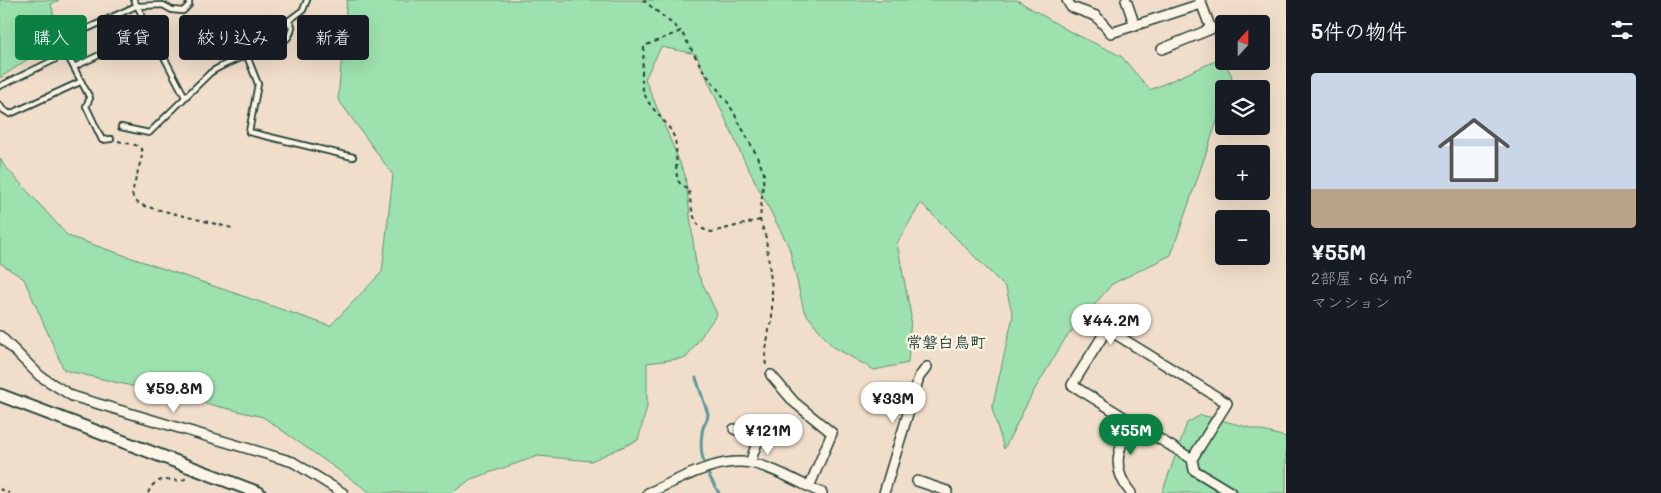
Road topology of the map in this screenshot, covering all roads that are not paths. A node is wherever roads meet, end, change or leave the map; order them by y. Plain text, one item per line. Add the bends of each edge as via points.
1 (134, 0) edge
2 (189, 0) edge
3 (306, 0) edge
4 (1068, 0) edge
5 (1126, 0) edge
6 (1200, 2) edge
7 (163, 3) edge
8 (136, 6) junction
9 (141, 15) edge
10 (288, 21) joint
11 (1135, 26) junction
12 (87, 29) edge
13 (287, 38) edge
14 (1162, 49) dead end
15 (97, 56) edge
16 (54, 60) edge
17 (70, 60) edge
18 (165, 60) edge
19 (236, 60) edge
20 (249, 60) edge
21 (74, 67) junction
22 (80, 82) junction
23 (0, 86) edge
24 (185, 97) junction
25 (0, 104) edge
26 (121, 127) dead end
27 (111, 139) road end
28 (354, 157) dead end
29 (0, 336) edge
30 (926, 367) dead end
31 (771, 375) road end
32 (0, 395) edge
33 (1132, 422) junction
34 (734, 428) dead end
35 (1192, 459) junction
36 (750, 463) junction
37 (917, 481) dead end
38 (809, 487) junction
39 (259, 493) edge
40 (343, 493) edge
41 (648, 493) edge
42 (822, 493) edge
43 (884, 493) edge
44 (947, 493) edge
45 (1130, 493) edge
46 (1232, 493) edge

1 - 8 lane
2 - 7 lane via 183,11 172,10
3 - 10 lane via 303,10
4 - 11 street via 1071,7 1096,16 1111,33
5 - 11 street
6 - 11 street
6 - 14 street via 1211,29
7 - 8 lane
8 - 9 lane
8 - 12 lane
10 - 13 lane via 292,32
15 - 21 lane
16 - 23 lane
17 - 21 lane
18 - 24 lane
19 - 24 lane via 210,73
20 - 28 lane via 258,84 249,132
21 - 22 lane
22 - 25 lane via 10,114
22 - 27 lane via 90,98 86,106 102,140
24 - 26 lane via 149,133
29 - 40 street via 40,376 72,396 293,462
30 - 43 street via 919,377
31 - 38 street via 794,402 832,433
32 - 39 street
33 - 35 street
33 - 35 street via 1072,385 1107,329 1226,403
33 - 45 street via 1123,439 1118,466 1121,479
34 - 36 street via 759,437
35 - 46 street via 1194,470
36 - 38 street
36 - 41 street via 726,463 705,469
37 - 44 street
38 - 42 street

